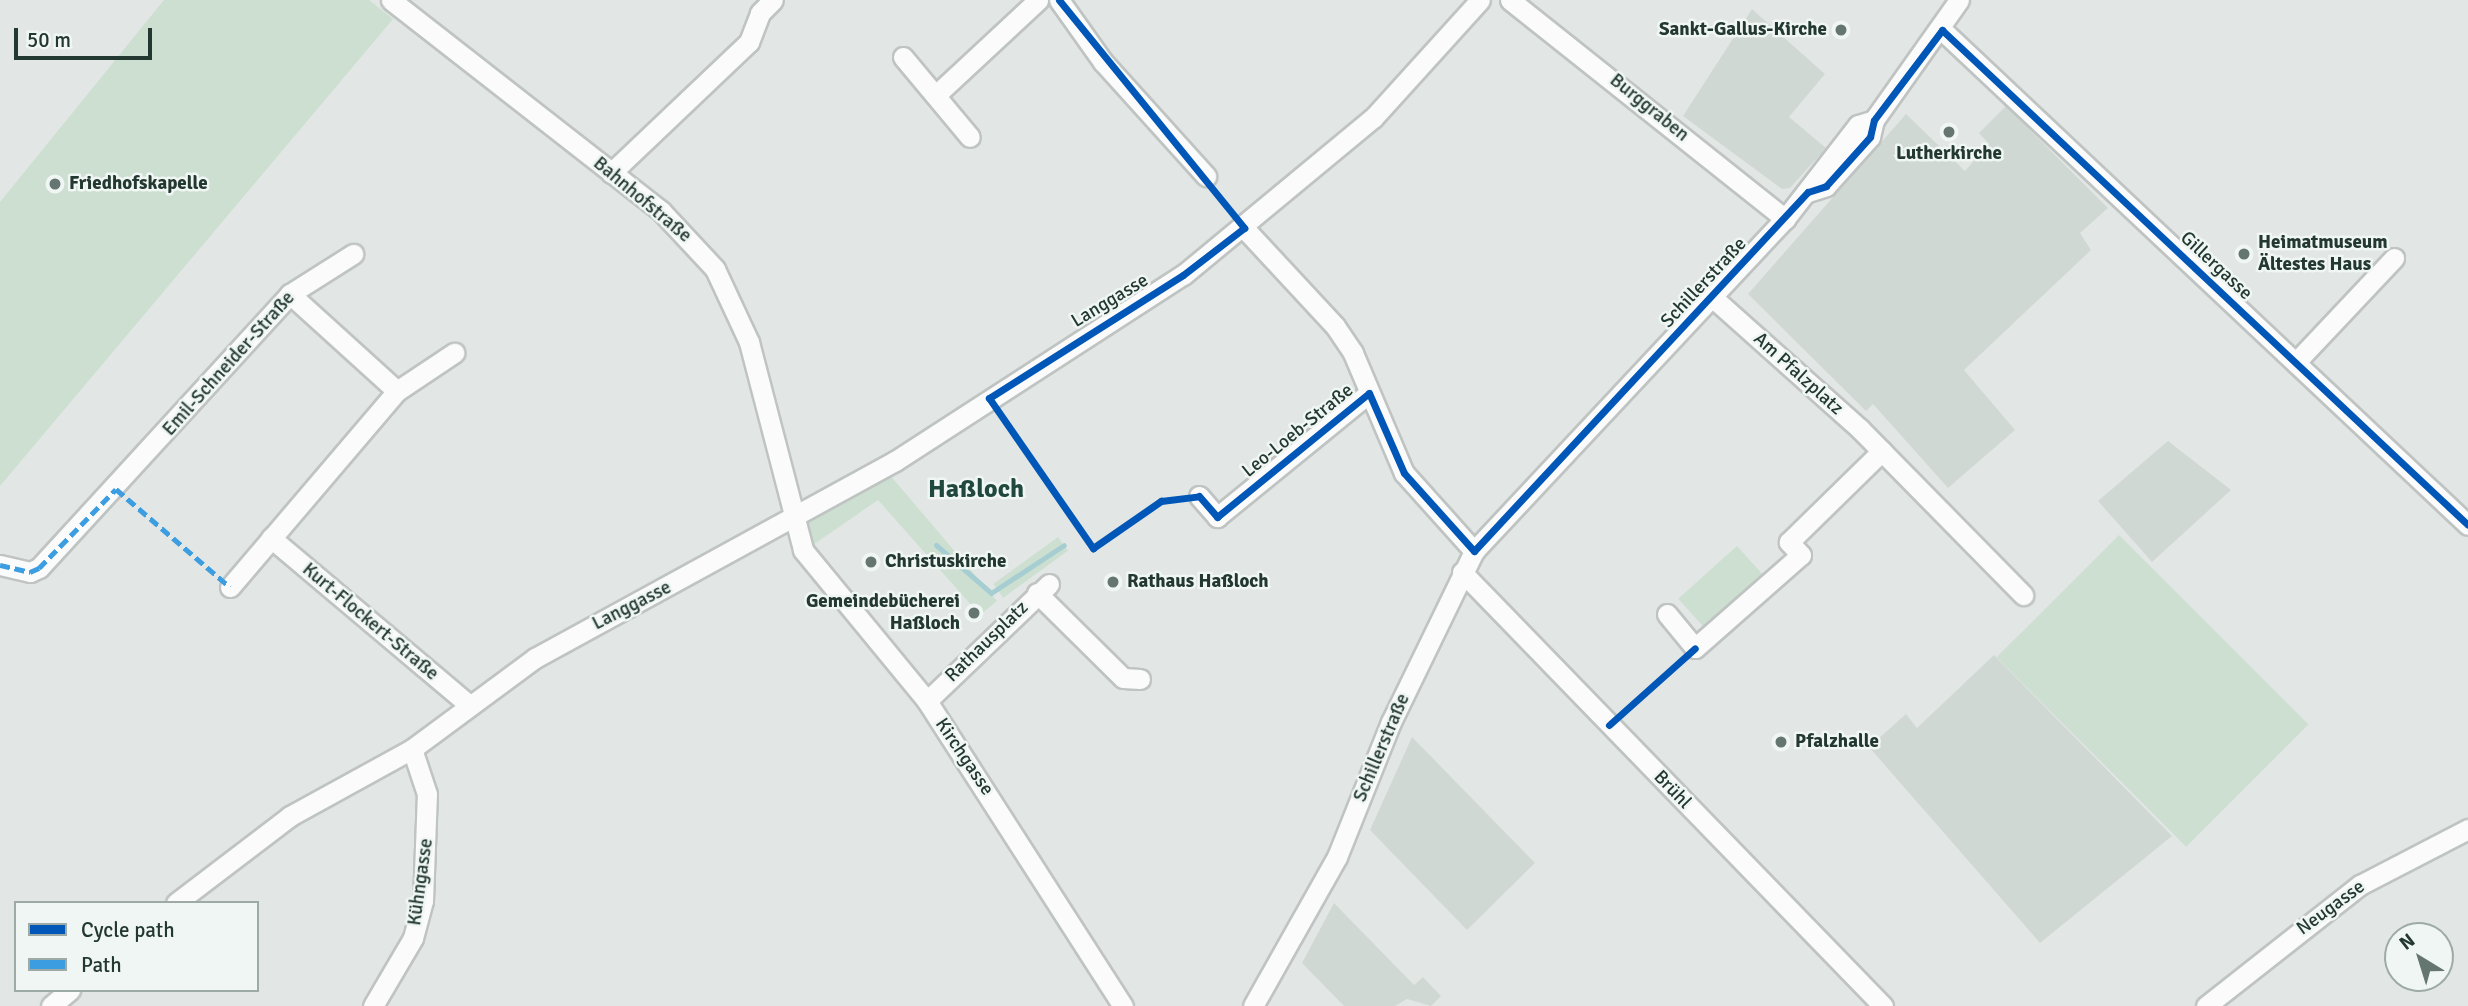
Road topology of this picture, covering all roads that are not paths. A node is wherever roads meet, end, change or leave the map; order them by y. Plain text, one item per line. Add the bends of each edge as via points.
1 (391, 0) edge
2 (773, 0) edge
3 (1038, 0) edge
4 (1059, 0) edge
5 (1510, 0) edge
6 (1959, 0) edge
7 (1478, 1) edge
8 (1942, 30) junction
9 (903, 57) dead end
10 (937, 94) junction
11 (970, 137) dead end
12 (611, 173) junction
13 (1206, 176) dead end
14 (1785, 219) junction
15 (1244, 228) junction
16 (354, 254) dead end
17 (2394, 258) dead end
18 (290, 295) junction
19 (1712, 298) junction
20 (454, 353) dead end
21 (2296, 362) junction
22 (397, 391) junction
23 (1369, 393) junction
24 (1882, 451) junction
25 (1199, 496) dead end
26 (792, 519) junction
27 (2468, 526) edge
28 (271, 538) junction
29 (1474, 551) junction
30 (0, 565) edge
31 (1462, 572) junction
32 (230, 587) dead end
33 (2024, 595) dead end
34 (1667, 614) dead end
35 (1140, 680) dead end
36 (927, 701) junction
37 (469, 705) junction
38 (412, 749) junction
39 (2468, 829) edge
40 (179, 901) edge
41 (68, 992) edge
42 (51, 1006) edge
43 (373, 1006) edge
44 (1123, 1006) edge
45 (1253, 1006) edge
46 (1883, 1006) edge
47 (2206, 1006) edge

1 - 12 street, Bahnhofstraße
2 - 12 street via 760,13 749,42
3 - 10 street
4 - 13 street via 1103,62
5 - 14 street, Burggraben
6 - 8 street, Schillerstraße
7 - 15 street, Langgasse via 1408,84
8 - 14 street, Schillerstraße via 1874,120 1857,125
8 - 21 street, Gillergasse
9 - 10 street
10 - 11 street
12 - 26 street, Bahnhofstraße via 687,236 729,293 749,342
14 - 19 street, Schillerstraße
15 - 23 street, Leo-Loeb-Straße via 1335,326
15 - 26 street, Langgasse via 1183,275 895,461
16 - 18 street, Emil-Schneider-Straße
17 - 21 street
18 - 22 street
18 - 30 street, Emil-Schneider-Straße via 116,489 38,568
19 - 24 street, Am Pfalzplatz
19 - 29 street, Schillerstraße
20 - 22 street
21 - 27 street, Gillergasse
22 - 28 street
23 - 25 street, Leo-Loeb-Straße via 1217,517
23 - 29 street, Leo-Loeb-Straße via 1404,473
24 - 33 street, Am Pfalzplatz
24 - 34 street via 1789,542 1801,555 1695,648
26 - 36 street, Kirchgasse via 803,550
26 - 37 street, Langgasse via 564,641
28 - 32 street
28 - 37 street, Kurt-Flockert-Straße
29 - 31 street, Schillerstraße
31 - 45 street, Schillerstraße via 1337,857
31 - 46 street, Brühl
35 - 36 street, Rathausplatz via 1123,678 1043,589
36 - 44 street, Kirchgasse
37 - 38 street, Langgasse
38 - 40 street, Langgasse via 290,816
38 - 43 street, Kühngasse via 427,794 423,901 413,938
39 - 47 street, Neugasse via 2360,885
41 - 42 street

